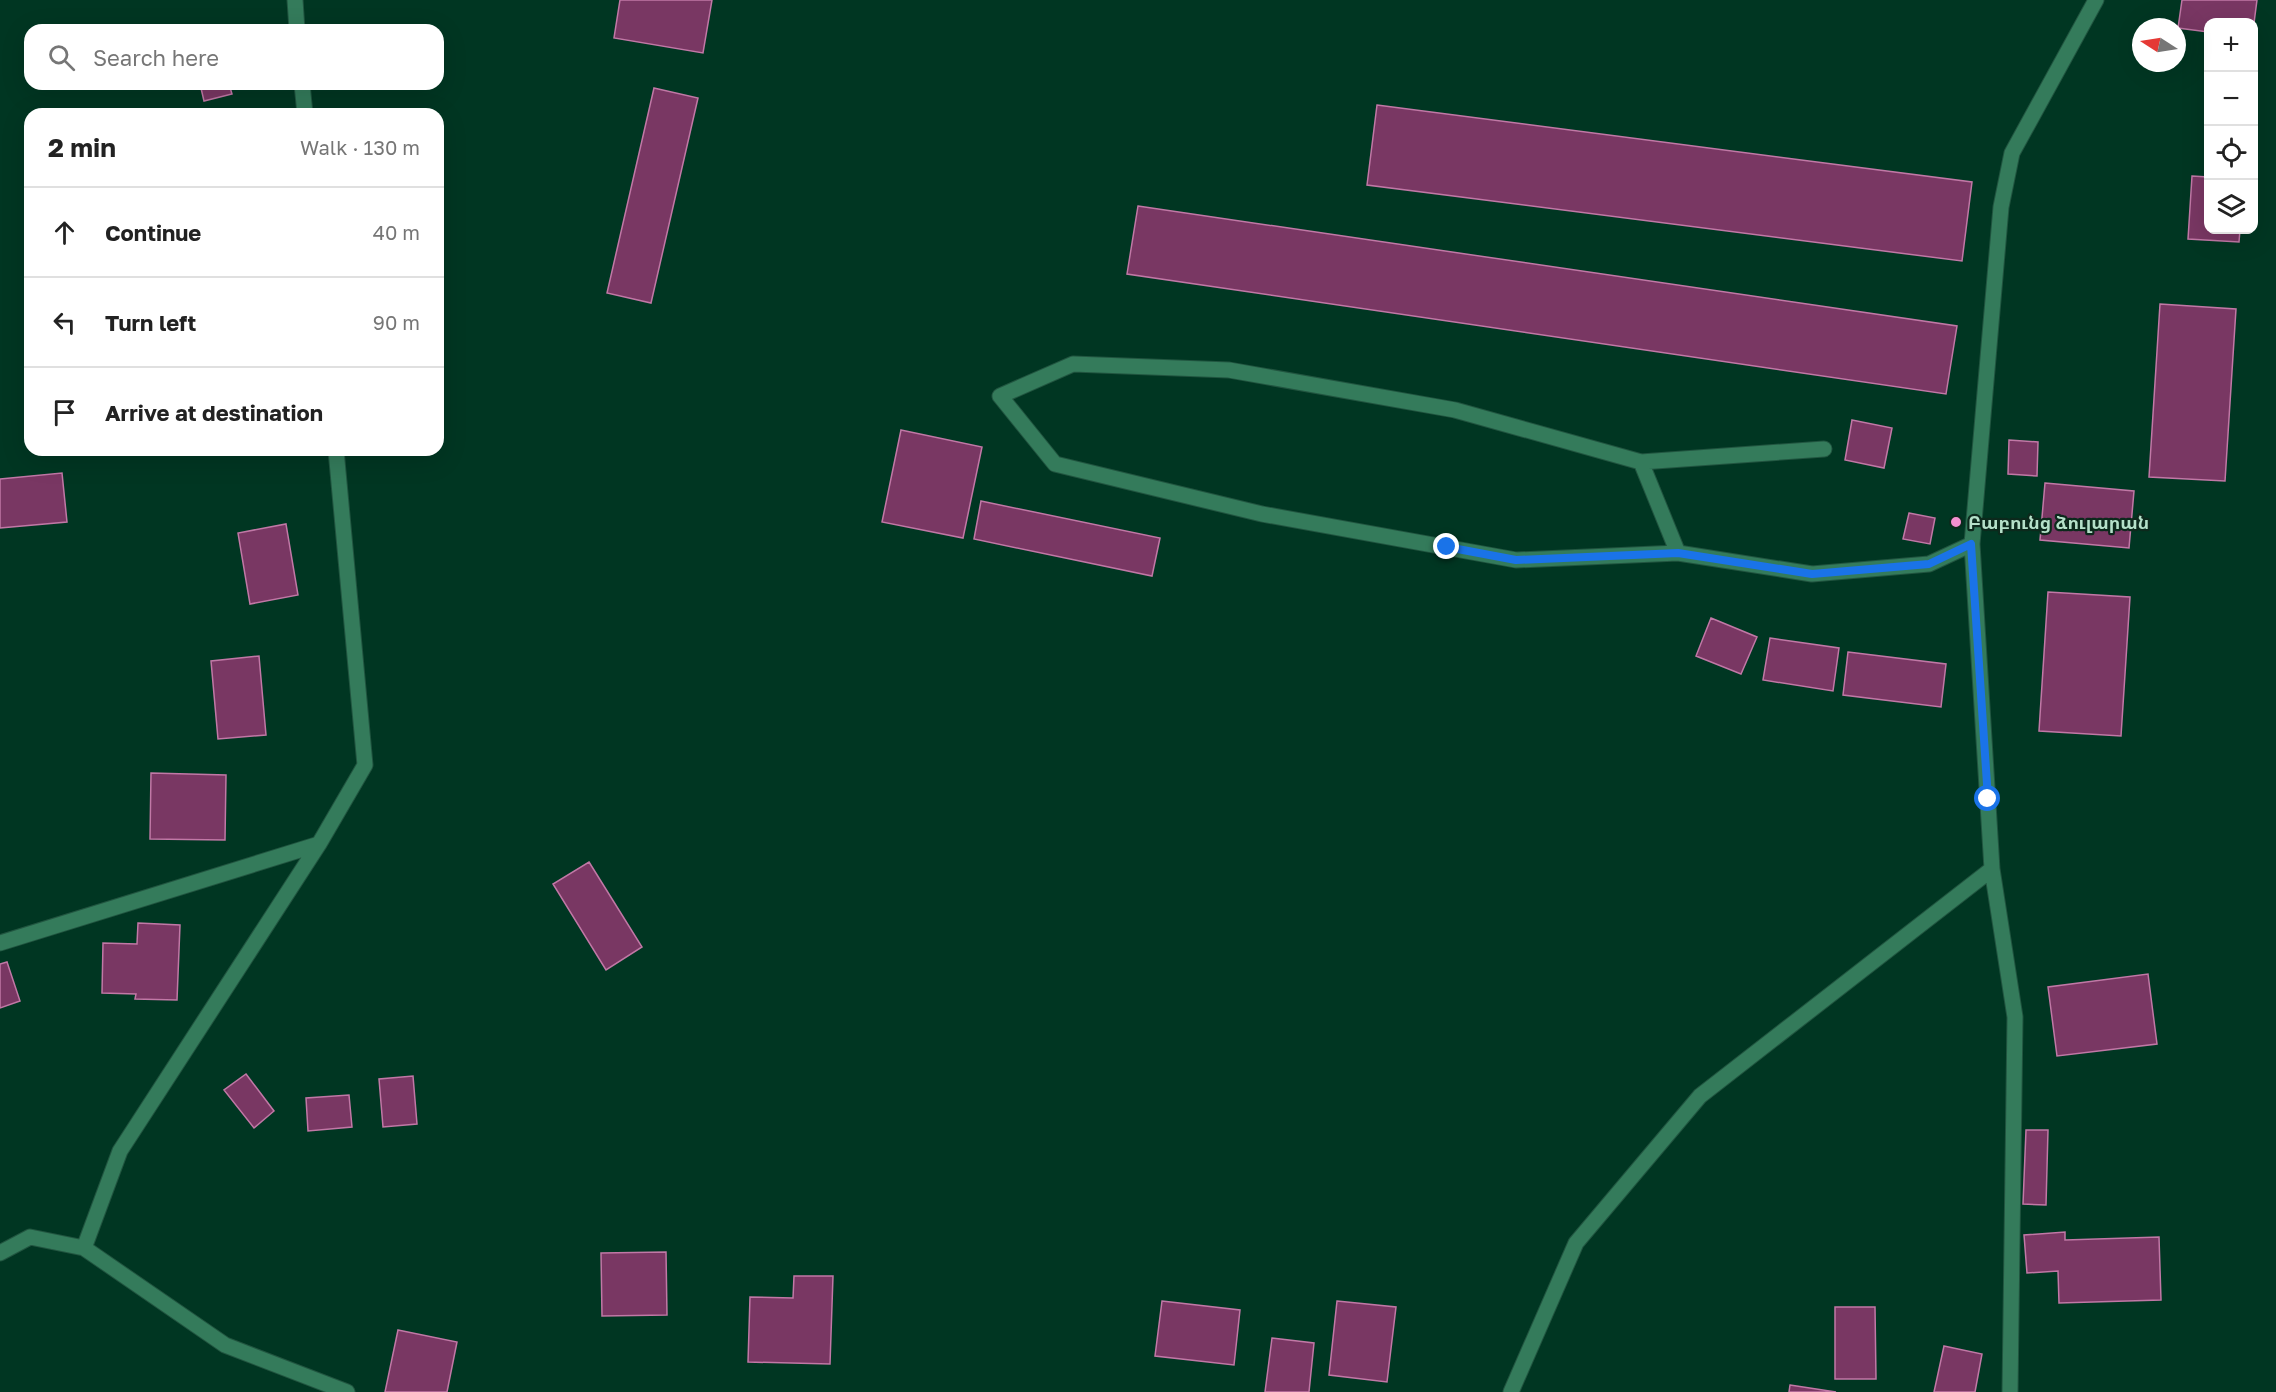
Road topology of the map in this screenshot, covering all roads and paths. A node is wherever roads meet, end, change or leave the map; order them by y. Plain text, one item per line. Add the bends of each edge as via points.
1 (295, 0) edge
2 (2096, 0) edge
3 (297, 24) edge
4 (303, 90) edge
5 (304, 108) edge
6 (1824, 449) dead end
7 (337, 456) edge
8 (1641, 462) junction
9 (1971, 544) junction
10 (1678, 553) junction
11 (319, 844) junction
12 (1992, 869) junction
13 (0, 943) edge
14 (84, 1248) junction
15 (0, 1253) edge
16 (347, 1392) edge
17 (1511, 1392) edge
18 (2010, 1392) edge

1 - 3 street
2 - 9 street via 2012,153 2001,207
4 - 5 street
6 - 8 street
7 - 11 street via 365,765
8 - 10 street
8 - 10 street via 1455,410 1229,370 1073,364 1000,396 1055,464 1262,514 1516,560
9 - 10 street via 1929,564 1812,574
9 - 12 street
11 - 13 street
11 - 14 street via 120,1151
12 - 17 street via 1700,1096 1576,1242
12 - 18 street via 2015,1017
14 - 15 street via 30,1237
14 - 16 street via 225,1345

